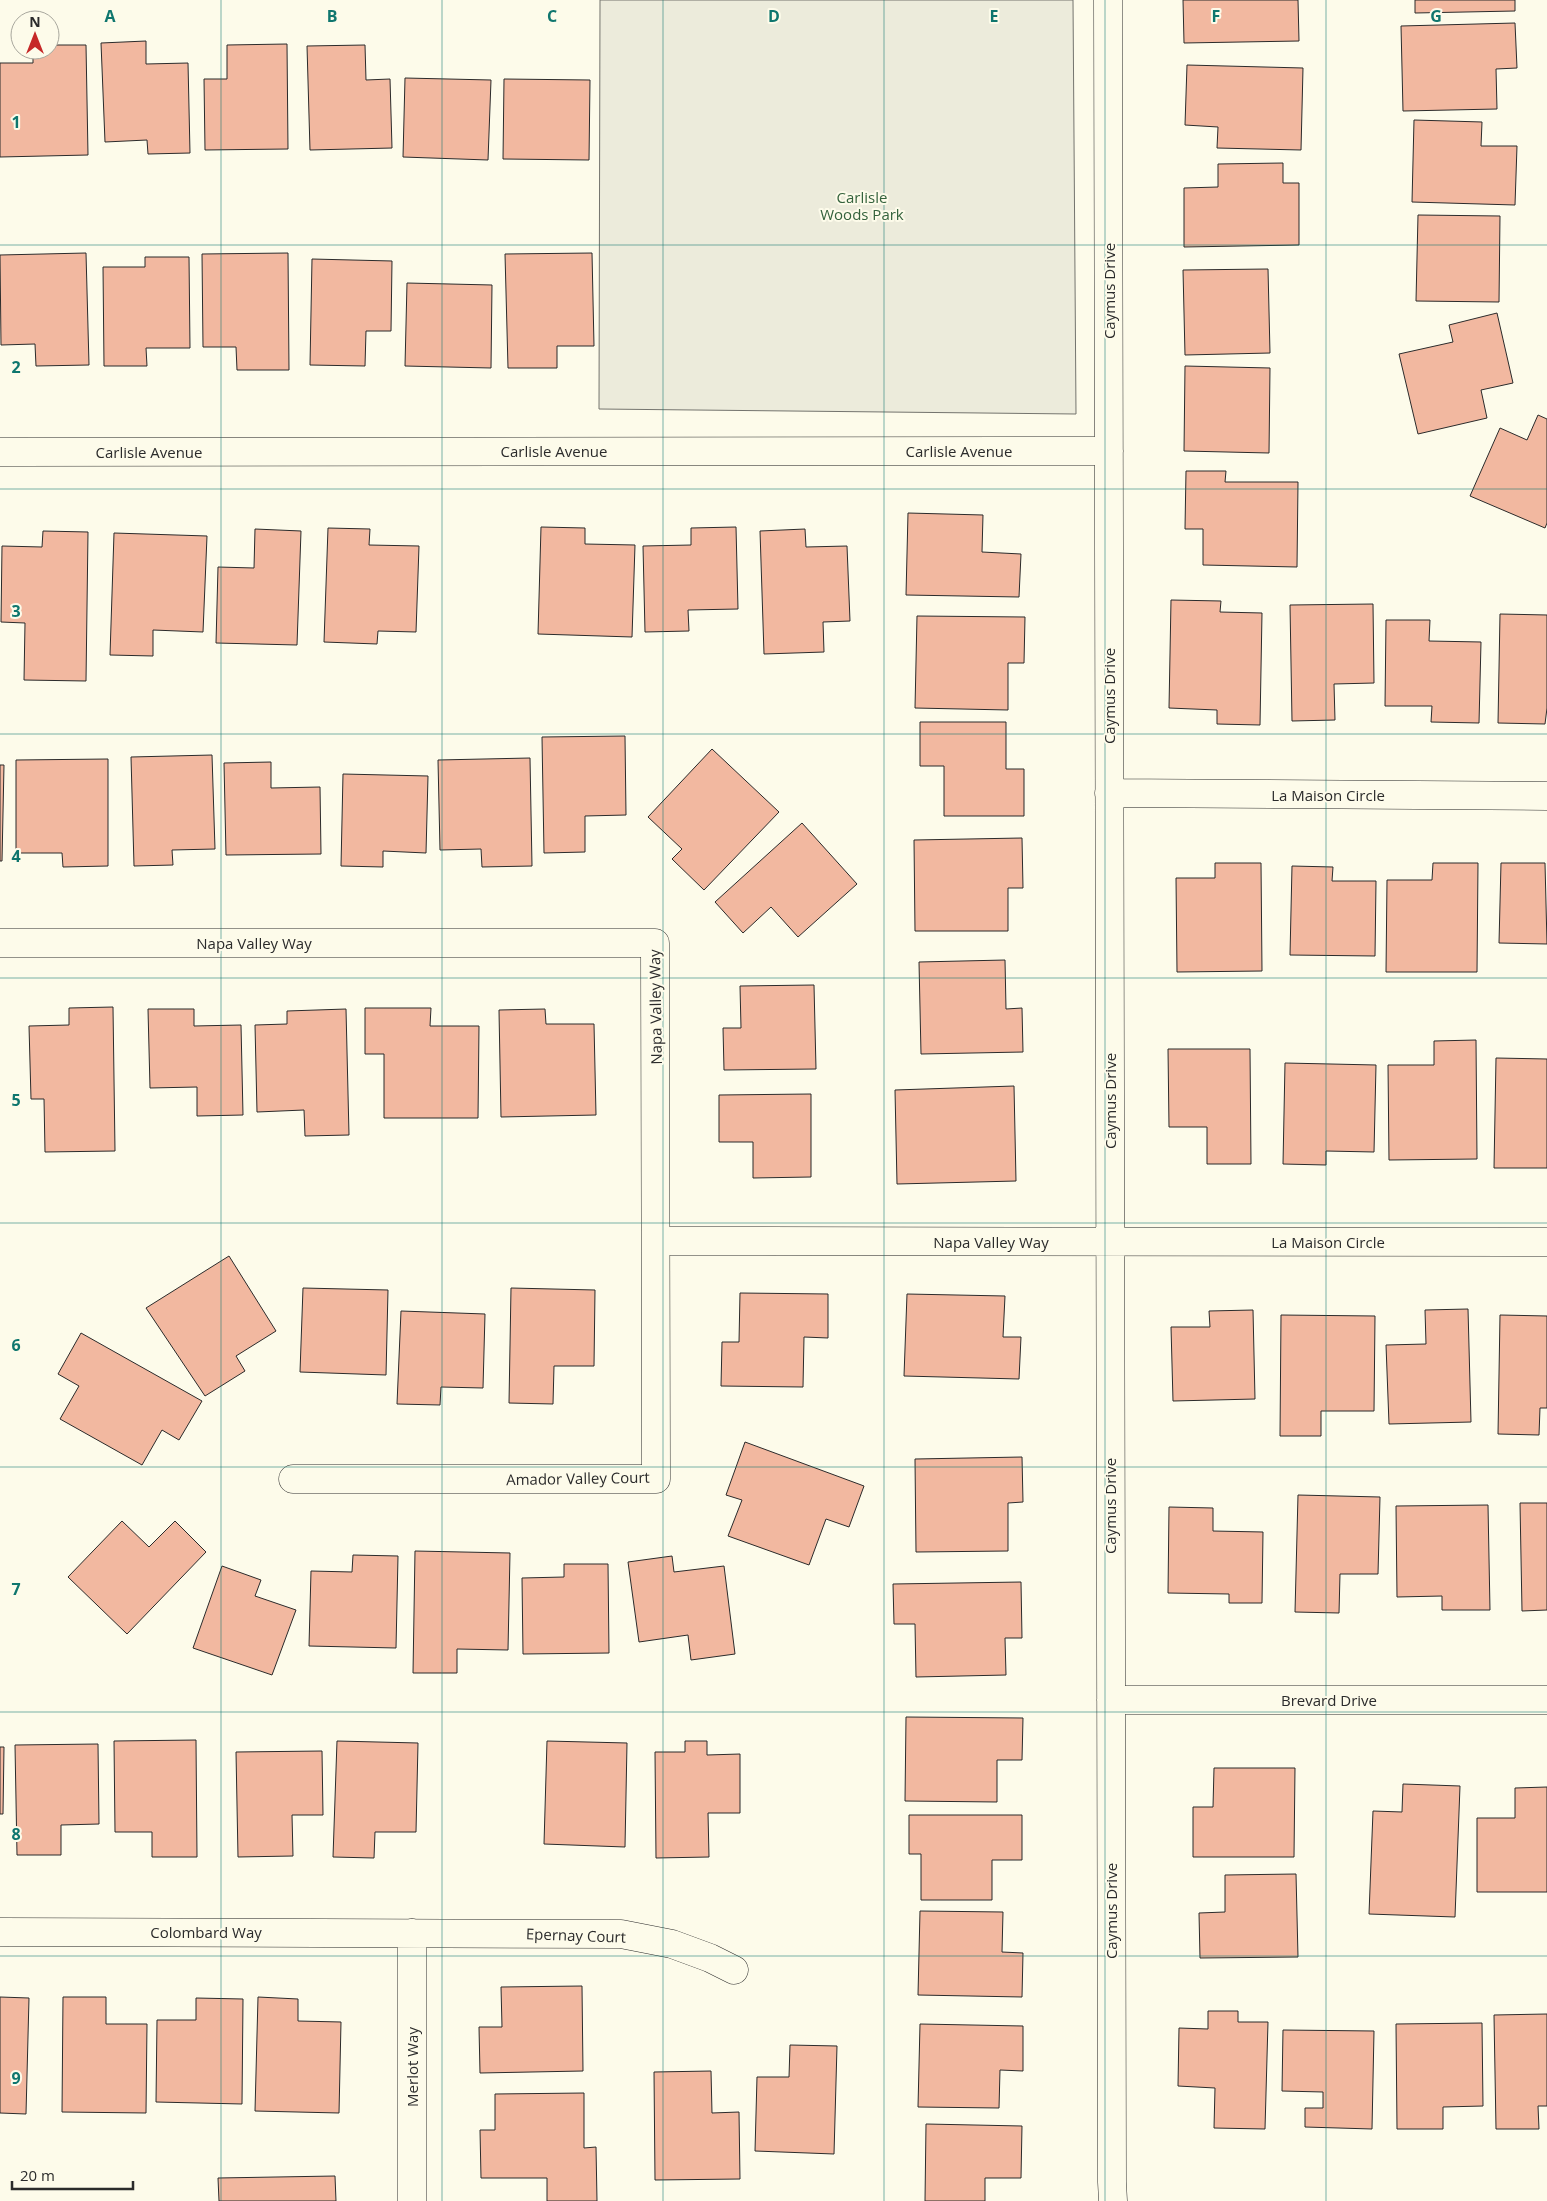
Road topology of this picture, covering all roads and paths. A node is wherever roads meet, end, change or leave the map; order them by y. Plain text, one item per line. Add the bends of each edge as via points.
1 (1108, 0) edge
2 (1109, 451) junction
3 (0, 452) edge
4 (1110, 793) junction
5 (1547, 796) edge
6 (0, 943) edge
7 (656, 1241) junction
8 (1110, 1242) junction
9 (1547, 1242) edge
10 (293, 1479) dead end
11 (1110, 1700) junction
12 (1547, 1700) edge
13 (0, 1932) edge
14 (412, 1933) junction
15 (734, 1970) dead end
16 (412, 2201) edge
17 (1113, 2201) edge

1 - 2 street, Caymus Drive
2 - 3 street, Carlisle Avenue
2 - 4 street, Caymus Drive
4 - 5 street, La Maison Circle
4 - 8 street, Caymus Drive
6 - 7 street, Napa Valley Way via 655,943
7 - 8 street, Napa Valley Way
7 - 10 street, Amador Valley Court via 656,1480
8 - 9 street, La Maison Circle
8 - 11 street, Caymus Drive
11 - 12 street, Brevard Drive
11 - 17 street, Caymus Drive
13 - 14 street, Colombard Way
14 - 15 street, Epernay Court via 621,1934 672,1944
14 - 16 street, Merlot Way

